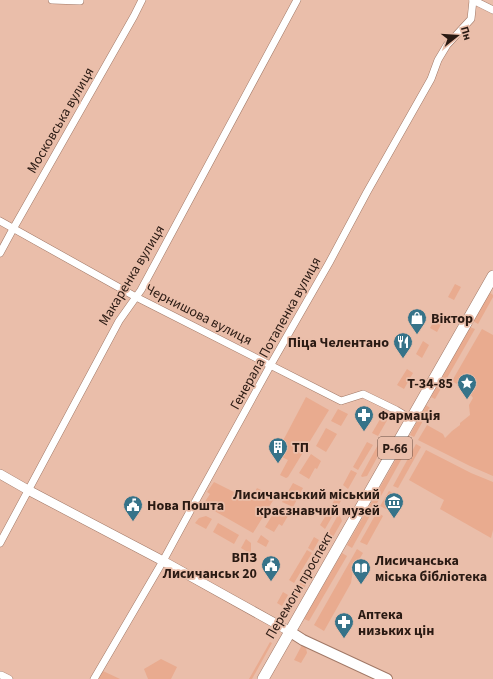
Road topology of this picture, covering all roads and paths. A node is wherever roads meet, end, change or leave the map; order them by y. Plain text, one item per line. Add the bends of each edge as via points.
1 (52, 0) edge
2 (142, 0) edge
3 (297, 0) edge
4 (473, 0) edge
5 (80, 1) dead end
6 (493, 10) edge
7 (0, 221) edge
8 (13, 229) junction
9 (0, 253) edge
10 (493, 276) edge
11 (136, 296) junction
12 (270, 366) junction
13 (411, 419) junction
14 (0, 474) edge
15 (28, 490) junction
16 (0, 543) edge
17 (163, 561) junction
18 (290, 632) junction
19 (0, 675) edge
20 (9, 679) edge
21 (94, 679) edge
22 (263, 679) edge
23 (387, 679) edge

1 - 5 street
2 - 8 street, Московська вулиця
3 - 11 street, Макаренка вулиця
4 - 6 street
4 - 12 street, Генерала Потапенка вулиця via 471,19 447,45 438,60 431,79
7 - 8 street, Чернишова вулиця
8 - 9 street, Московська вулиця
8 - 11 street, Чернишова вулиця
10 - 13 main road, Перемоги проспект / Р-66
11 - 12 street, Чернишова вулиця
11 - 15 street, Макаренка вулиця via 118,321
12 - 13 street, Чернишова вулиця via 341,401 363,394
12 - 17 street, Генерала Потапенка вулиця
13 - 18 main road, Перемоги проспект / Р-66
14 - 15 street
15 - 16 street, Макаренка вулиця
15 - 17 street
17 - 18 street
17 - 21 street, Генерала Потапенка вулиця
18 - 22 main road, Перемоги проспект / Р-66
18 - 23 main road
19 - 20 street

